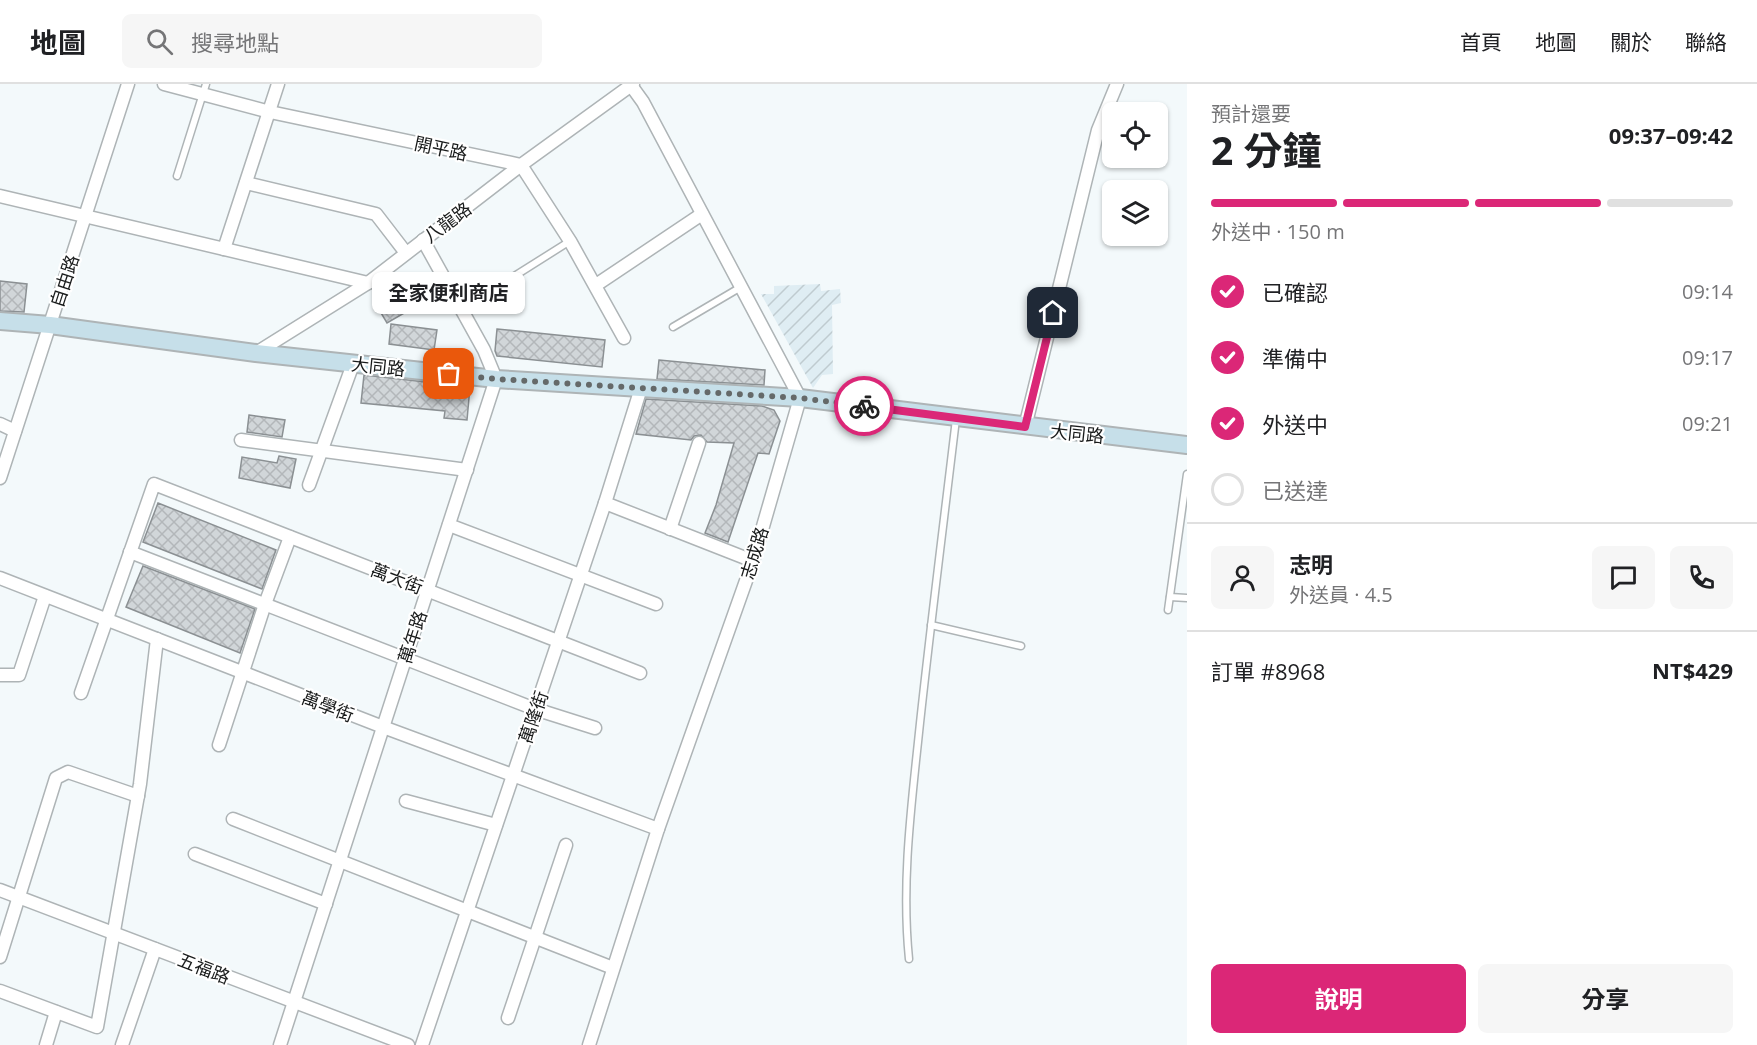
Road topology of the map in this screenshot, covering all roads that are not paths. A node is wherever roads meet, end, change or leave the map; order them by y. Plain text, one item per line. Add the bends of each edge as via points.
1 (128, 84) edge
2 (164, 84) edge
3 (278, 84) edge
4 (631, 84) edge
5 (1117, 84) edge
6 (205, 89) edge
7 (270, 112) junction
8 (521, 165) junction
9 (177, 176) dead end
10 (246, 183) junction
11 (0, 196) edge
12 (702, 214) junction
13 (85, 216) junction
14 (423, 240) junction
15 (570, 241) junction
16 (224, 249) junction
17 (406, 254) junction
18 (368, 283) junction
19 (596, 285) junction
20 (741, 287) junction
21 (494, 289) dead end
22 (0, 321) edge
23 (50, 325) junction
24 (673, 327) dead end
25 (624, 338) dead end
26 (256, 353) junction
27 (353, 364) junction
28 (496, 379) junction
29 (641, 388) junction
30 (800, 398) junction
31 (956, 418) junction
32 (0, 424) edge
33 (1025, 427) junction
34 (15, 431) junction
35 (241, 440) dead end
36 (699, 443) dead end
37 (1187, 446) edge
38 (322, 450) junction
39 (467, 470) junction
40 (1187, 474) edge
41 (0, 478) edge
42 (309, 485) dead end
43 (605, 503) junction
44 (449, 525) junction
45 (670, 529) junction
46 (290, 537) junction
47 (130, 552) junction
48 (753, 561) junction
49 (581, 575) junction
50 (0, 578) edge
51 (428, 590) junction
52 (45, 596) junction
53 (1170, 597) junction
54 (1187, 598) edge
55 (265, 604) junction
56 (656, 604) dead end
57 (1168, 610) dead end
58 (106, 620) junction
59 (931, 625) junction
60 (157, 639) junction
61 (558, 642) junction
62 (1021, 646) dead end
63 (405, 658) junction
64 (243, 673) junction
65 (640, 673) dead end
66 (0, 675) edge
67 (81, 693) dead end
68 (535, 709) junction
69 (383, 727) junction
70 (595, 728) dead end
71 (219, 745) dead end
72 (513, 775) junction
73 (138, 796) junction
74 (406, 801) dead end
75 (232, 819) dead end
76 (496, 825) junction
77 (658, 829) junction
78 (566, 845) dead end
79 (195, 854) dead end
80 (339, 862) junction
81 (0, 890) edge
82 (20, 898) junction
83 (326, 904) junction
84 (467, 911) junction
85 (114, 933) junction
86 (535, 938) junction
87 (155, 949) junction
88 (0, 957) edge
89 (909, 959) dead end
90 (613, 968) junction
91 (0, 991) edge
92 (294, 1002) junction
93 (56, 1012) junction
94 (508, 1018) dead end
95 (46, 1045) edge
96 (122, 1045) edge
97 (280, 1045) edge
98 (408, 1045) edge
99 (422, 1045) edge
100 (589, 1045) edge

1 - 13 street, 自由路
2 - 6 street, 開平路
3 - 7 street
4 - 8 street, 八龍路
4 - 12 street
5 - 33 street via 1098,130
6 - 7 street, 開平路
6 - 9 lane
7 - 8 street, 開平路
7 - 10 street
8 - 14 street, 八龍路
8 - 15 street
10 - 16 street
10 - 17 street via 376,214
11 - 13 street
12 - 19 street
12 - 20 street
13 - 16 street
13 - 23 street, 自由路
14 - 17 street, 八龍路
14 - 28 street
15 - 19 street
15 - 21 lane
16 - 18 street
17 - 18 street, 八龍路
18 - 26 street, 八龍路
19 - 25 street
20 - 24 lane
20 - 30 street
22 - 23 main road, 大同路
23 - 26 main road, 大同路
23 - 34 street, 自由路
26 - 27 main road, 大同路
27 - 28 main road, 大同路
27 - 38 street
28 - 29 main road, 大同路
28 - 39 street, 萬年路
29 - 30 main road, 大同路
29 - 43 street, 萬隆街
30 - 31 main road, 大同路
30 - 48 street, 志成路
31 - 33 main road, 大同路
31 - 59 lane
32 - 34 street
33 - 37 main road, 大同路
34 - 41 street, 自由路
35 - 38 street
36 - 45 street
38 - 39 street
38 - 42 street
39 - 44 street, 萬年路
40 - 53 lane
43 - 45 street
43 - 49 street, 萬隆街
44 - 49 street
44 - 51 street, 萬年路
45 - 48 street
46 - 47 street, 萬大街 via 154,484
46 - 51 street, 萬大街
46 - 55 street
47 - 55 street
47 - 58 street
48 - 77 street, 志成路
49 - 56 street
49 - 61 street, 萬隆街
50 - 52 street, 萬學街
51 - 61 street, 萬大街
51 - 63 street, 萬年路
52 - 58 street, 萬學街
52 - 66 street via 19,675
53 - 54 lane
53 - 57 lane
55 - 63 street
55 - 64 street
58 - 60 street, 萬學街
58 - 67 street
59 - 62 lane
59 - 89 lane via 908,832
60 - 64 street, 萬學街
60 - 73 street
61 - 65 street, 萬大街
61 - 68 street, 萬隆街
63 - 68 street
63 - 69 street, 萬年路
64 - 69 street, 萬學街
64 - 71 street
68 - 70 street
68 - 72 street, 萬隆街
69 - 72 street, 萬學街
69 - 80 street, 萬年路
72 - 76 street, 萬隆街
72 - 77 street, 萬學街
73 - 82 street via 68,772 56,778
73 - 85 street
74 - 76 street
75 - 80 street
76 - 84 street, 萬隆街
77 - 90 street, 志成路
78 - 86 street
79 - 83 street
80 - 83 street, 萬年路
80 - 84 street
81 - 82 street, 五福路
82 - 85 street, 五福路
82 - 88 street
83 - 92 street, 萬年路
84 - 86 street
84 - 99 street, 萬隆街
85 - 87 street, 五福路
85 - 93 street via 97,1027
86 - 90 street
86 - 94 street
87 - 92 street, 五福路
87 - 96 street
90 - 100 street, 志成路
91 - 93 street
92 - 97 street, 萬年路
92 - 98 street, 五福路
93 - 95 street

